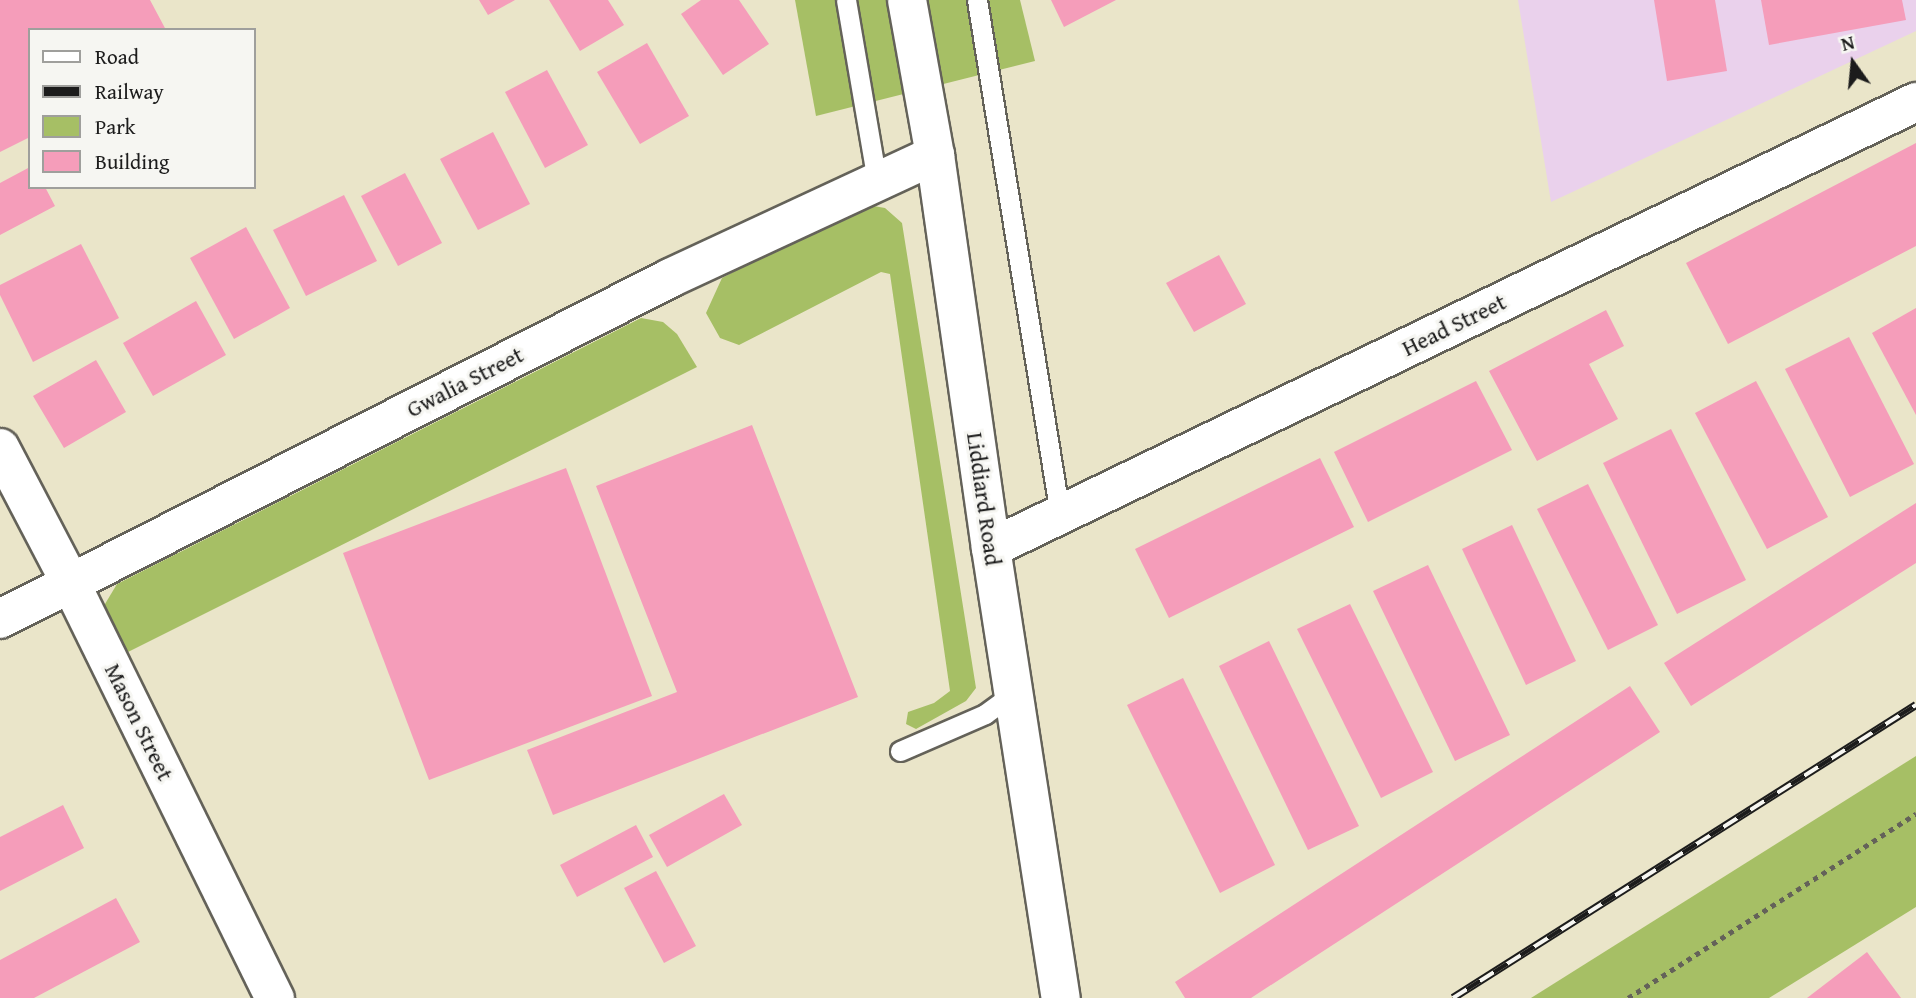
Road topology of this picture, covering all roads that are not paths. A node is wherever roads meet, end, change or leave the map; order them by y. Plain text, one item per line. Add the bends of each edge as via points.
1 (846, 0) edge
2 (907, 0) edge
3 (977, 0) edge
4 (1916, 102) edge
5 (935, 155) junction
6 (877, 182) junction
7 (0, 448) edge
8 (1060, 515) junction
9 (991, 548) junction
10 (71, 584) junction
11 (0, 619) edge
12 (1013, 694) junction
13 (900, 751) dead end
14 (275, 998) edge
15 (1060, 998) edge

1 - 6 lane
2 - 5 street, Liddiard Road
3 - 8 lane
4 - 8 street, Head Street
5 - 6 street, Gwalia Street
5 - 9 street, Liddiard Road
6 - 10 street, Gwalia Street via 670,278
7 - 10 street, Mason Street
8 - 9 street, Head Street
9 - 12 street, Liddiard Road
10 - 11 street, Gwalia Street
10 - 14 street, Mason Street
12 - 13 lane via 985,714
12 - 15 street, Liddiard Road

